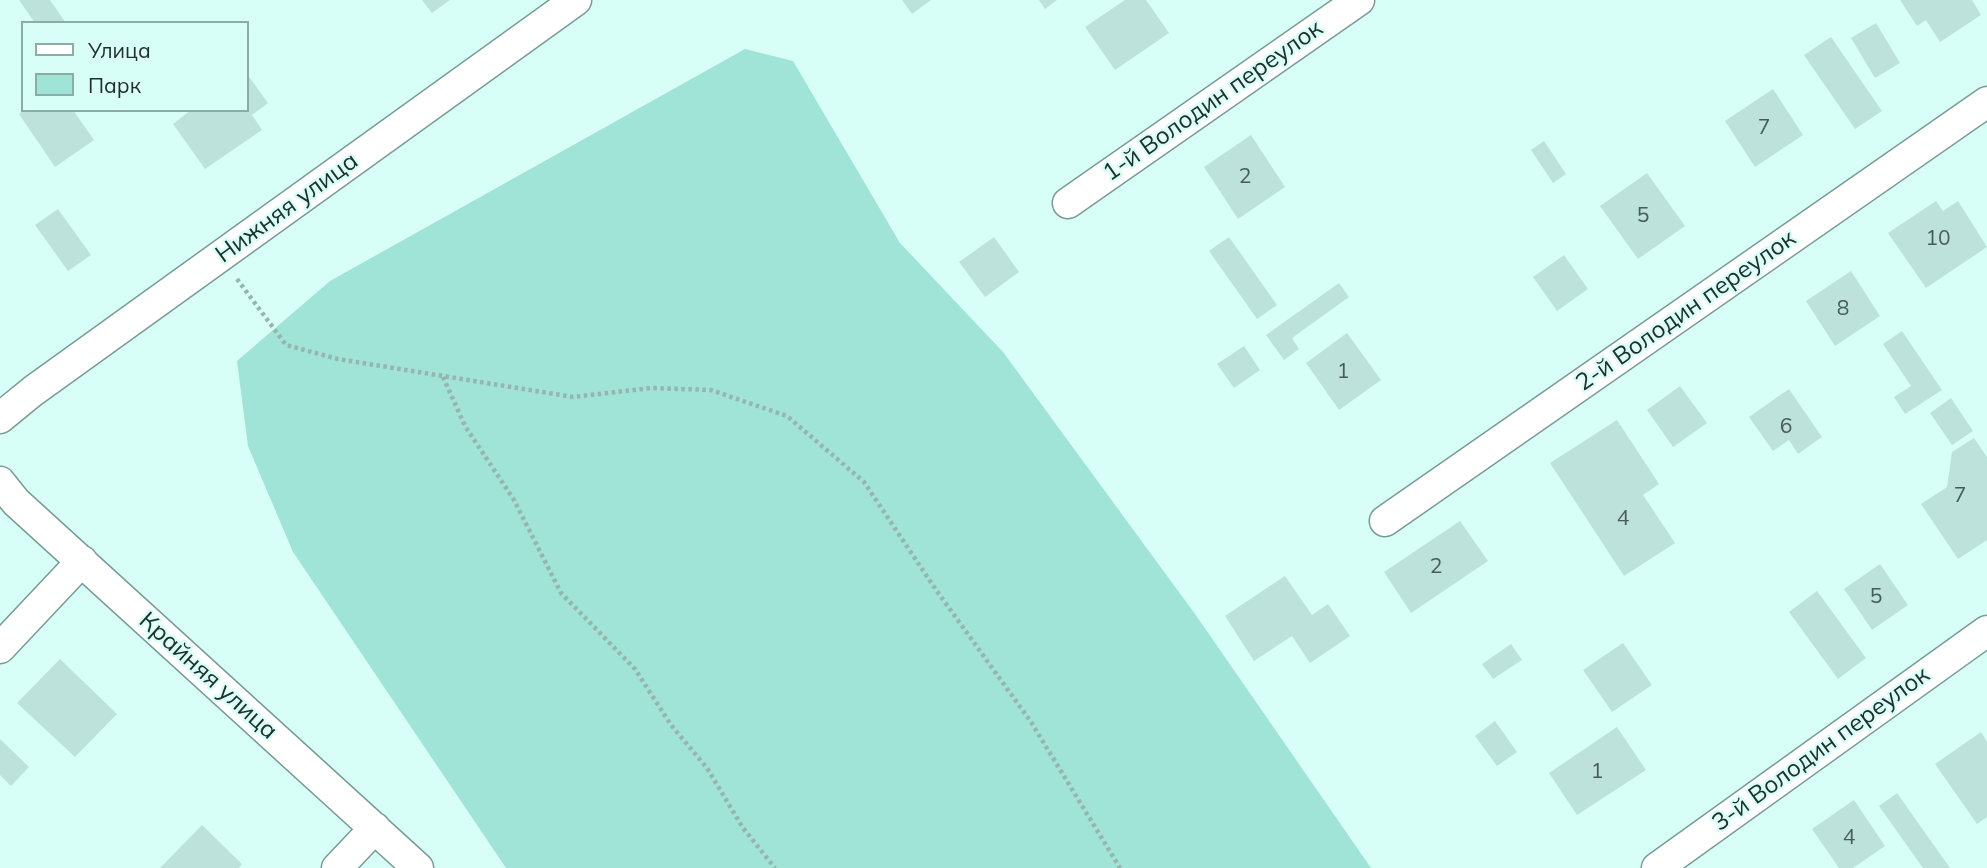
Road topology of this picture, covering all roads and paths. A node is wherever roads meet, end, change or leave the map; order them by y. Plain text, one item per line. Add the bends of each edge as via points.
1 (576, 0) edge
2 (1359, 0) edge
3 (1987, 102) edge
4 (1068, 202) dead end
5 (220, 256) junction
6 (443, 377) junction
7 (0, 418) edge
8 (0, 482) edge
9 (1385, 521) dead end
10 (82, 562) junction
11 (1987, 631) edge
12 (0, 648) edge
13 (375, 828) junction
14 (337, 868) edge
15 (418, 868) edge
16 (775, 868) edge
17 (1120, 868) edge
18 (1657, 868) edge

1 - 5 street, Нижняя улица
2 - 4 street, 1-й Володин переулок
3 - 9 street, 2-й Володин переулок
5 - 6 path via 286,345
5 - 7 street, Нижняя улица
6 - 16 path via 465,426 514,500 561,593 635,668
6 - 17 path via 573,397 651,388 711,390 787,416 864,482 1031,722
8 - 10 street, Крайняя улица
10 - 12 street
10 - 13 street, Крайняя улица
11 - 18 street, 3-й Володин переулок
13 - 14 street
13 - 15 street, Крайняя улица

